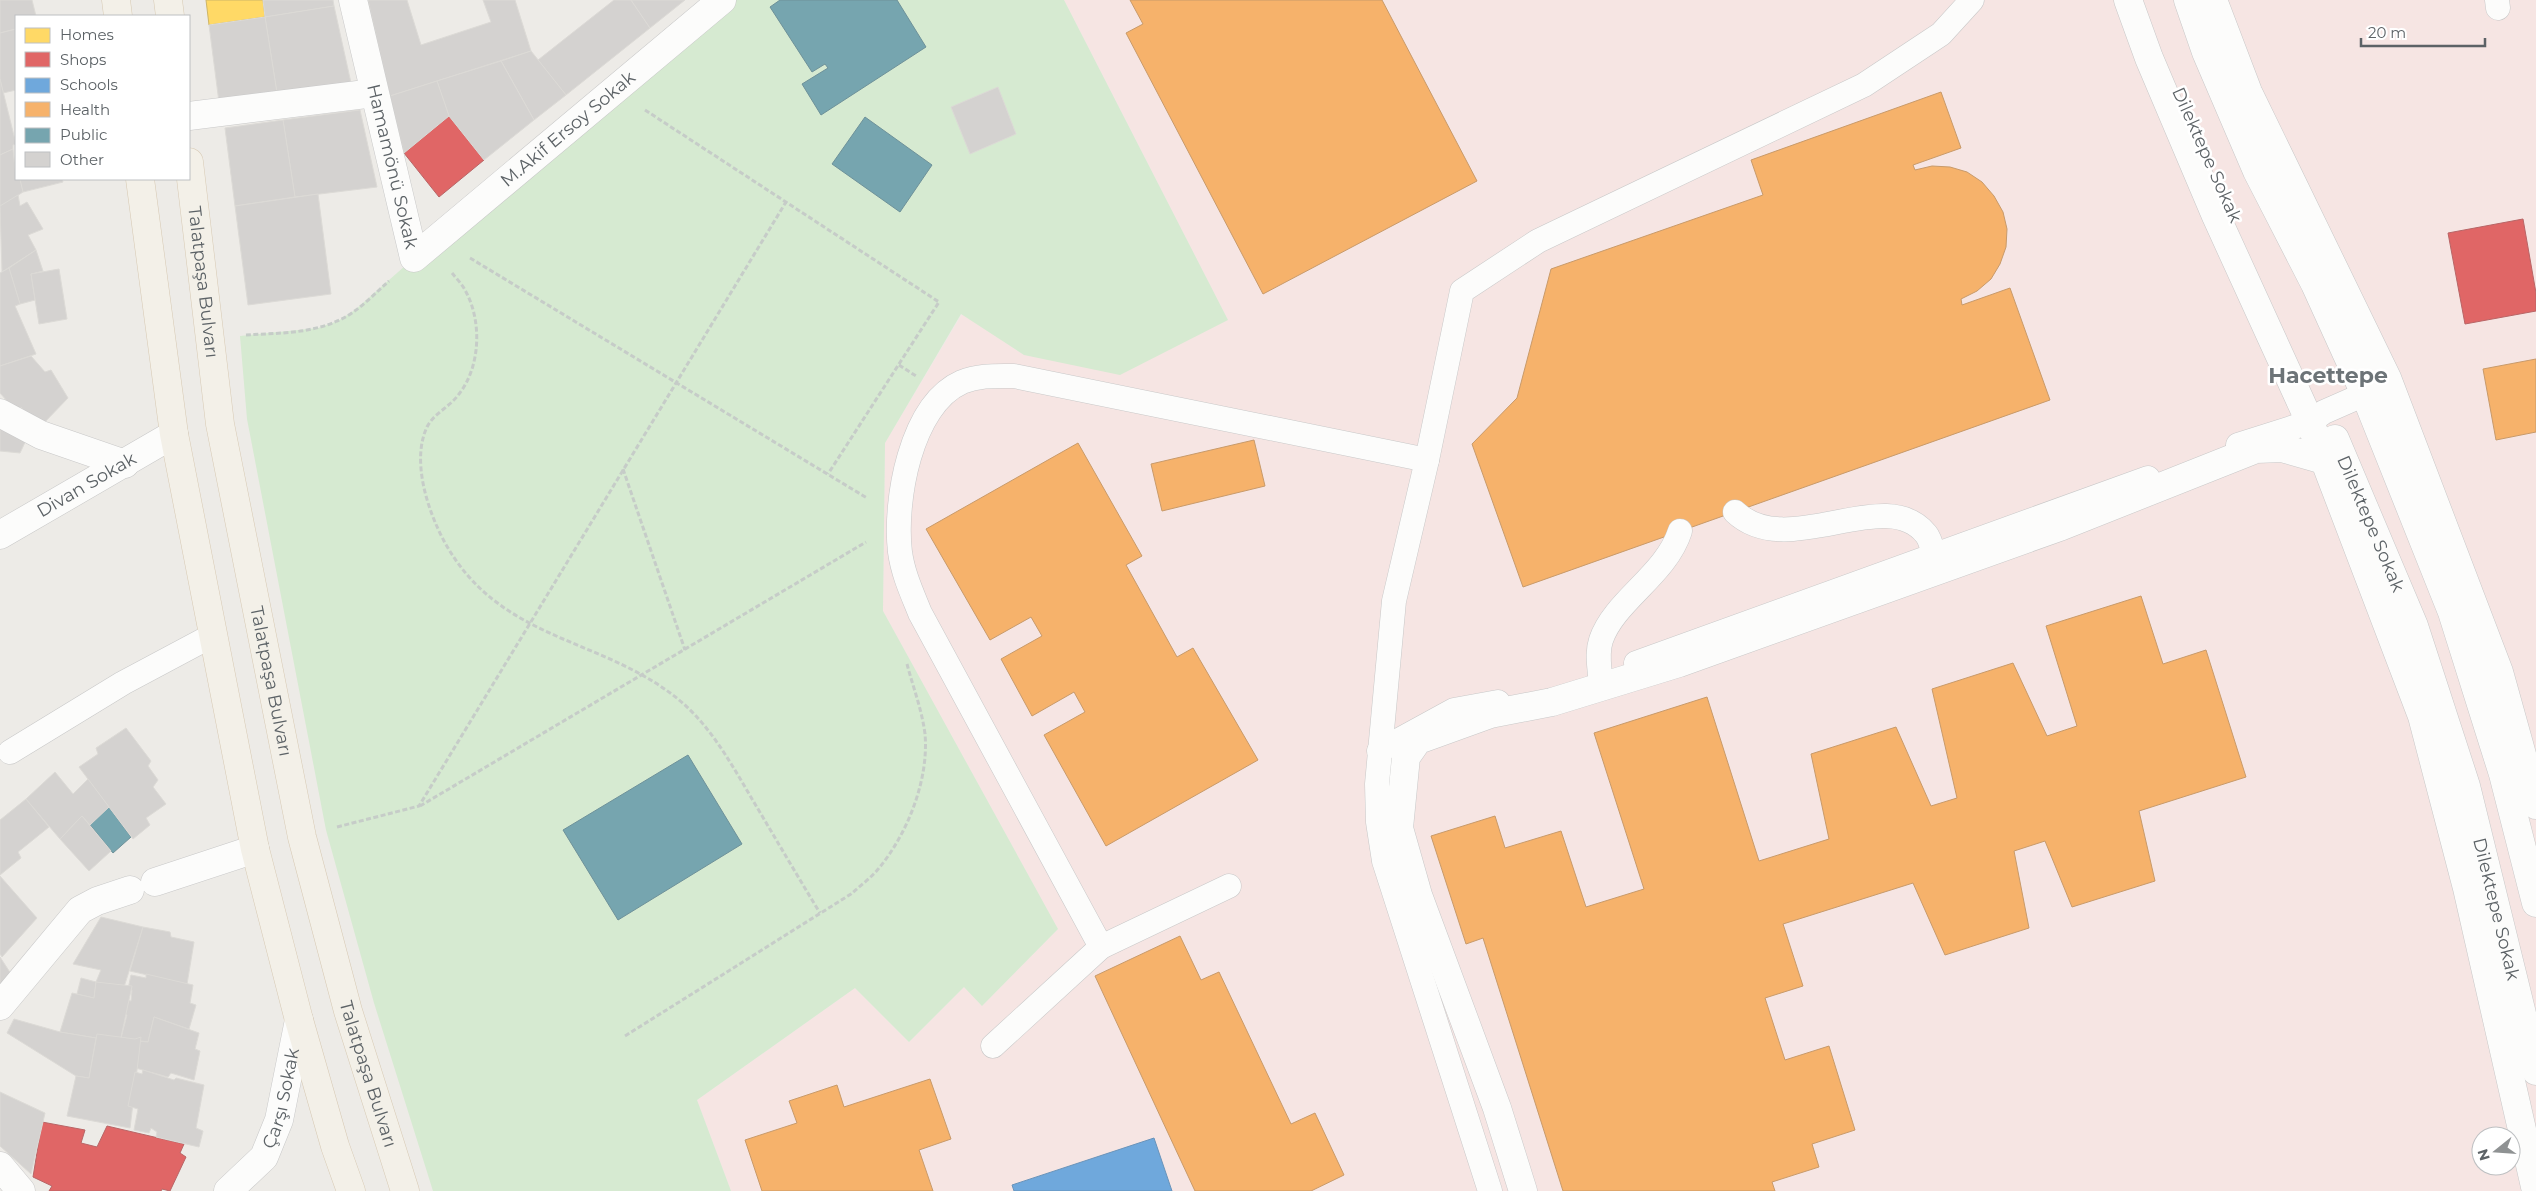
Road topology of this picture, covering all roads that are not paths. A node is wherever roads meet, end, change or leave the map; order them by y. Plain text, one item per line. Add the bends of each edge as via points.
1 (116, 0) edge
2 (168, 0) edge
3 (353, 0) edge
4 (722, 0) edge
5 (1972, 0) edge
6 (2128, 0) edge
7 (2144, 0) edge
8 (2188, 0) edge
9 (2213, 0) edge
10 (118, 15) edge
11 (170, 15) edge
12 (374, 93) junction
13 (190, 116) edge
14 (190, 170) edge
15 (140, 180) edge
16 (427, 247) joint
17 (2365, 394) junction
18 (0, 413) edge
19 (2317, 417) junction
20 (174, 434) junction
21 (1427, 460) junction
22 (2324, 460) junction
23 (125, 464) junction
24 (1734, 512) dead end
25 (1680, 531) dead end
26 (0, 535) edge
27 (1934, 556) junction
28 (213, 635) junction
29 (1600, 675) junction
30 (1379, 751) junction
31 (10, 752) dead end
32 (2536, 805) edge
33 (255, 848) junction
34 (155, 882) dead end
35 (1229, 886) dead end
36 (130, 890) dead end
37 (2536, 903) edge
38 (1101, 947) junction
39 (0, 1006) edge
40 (299, 1020) junction
41 (993, 1046) dead end
42 (2536, 1071) edge
43 (228, 1191) edge
44 (350, 1191) edge
45 (405, 1191) edge
46 (1490, 1191) edge
47 (1523, 1191) edge
48 (2536, 1191) edge

1 - 10 main road
2 - 11 main road
3 - 12 street, Hamamönü Sokak
4 - 16 street, M.Akif Ersoy Sokak
5 - 21 lane via 1941,34 1864,85 1538,241 1462,290
6 - 19 street via 2216,216
7 - 19 street, Dilektepe Sokak via 2168,66
8 - 17 street via 2206,52 2257,171 2315,284
9 - 32 street via 2248,92 2387,378 2499,672
12 - 13 street
12 - 16 street, Hamamönü Sokak
14 - 45 main road, Talatpaşa Bulvarı via 220,424 302,836 348,1011
15 - 20 main road
17 - 19 lane
17 - 37 street via 2452,612 2503,774
18 - 23 street via 41,435
19 - 22 street
19 - 27 lane
19 - 42 street, Dilektepe Sokak via 2418,635 2466,786
20 - 23 street, Divan Sokak
20 - 28 main road
21 - 30 lane via 1394,601
21 - 38 lane via 1014,376 982,376 961,382 945,393 929,411 908,463 900,496 900,552 906,578 920,613
22 - 47 street via 2282,448 2256,449 2062,526 1688,660 1552,702 1490,714 1418,740 1406,757 1399,828 1418,895 1497,1108
22 - 48 street via 2422,716 2467,888
23 - 26 street, Divan Sokak via 31,526
24 - 27 lane via 1753,525 1794,530 1868,517 1894,517 1915,523 1928,536
25 - 29 lane via 1675,547 1601,639 1598,654
27 - 29 lane
28 - 31 lane via 123,683
28 - 33 main road
29 - 30 lane via 1509,700 1454,710
30 - 46 lane via 1378,822 1384,861
33 - 34 street
33 - 40 main road
35 - 38 lane
36 - 39 street via 80,910
38 - 41 lane
40 - 43 street, Çarşı Sokak via 280,1120 264,1157
40 - 44 main road

